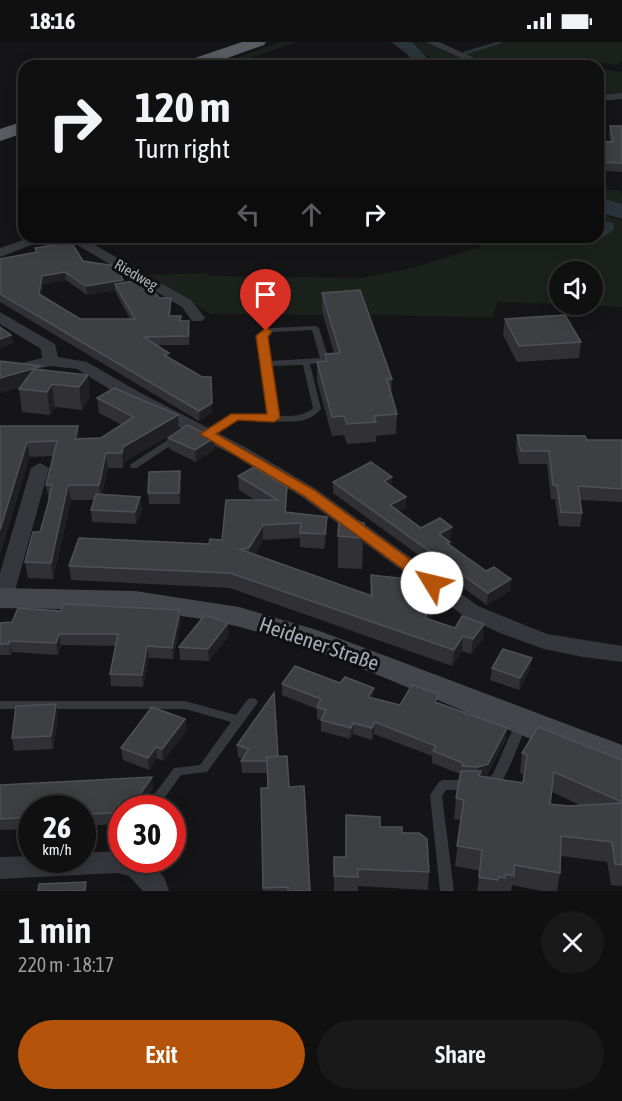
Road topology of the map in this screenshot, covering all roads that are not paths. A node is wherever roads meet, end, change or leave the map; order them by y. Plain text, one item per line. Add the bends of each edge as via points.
1 (258, 42) edge
2 (269, 42) edge
3 (431, 42) edge
4 (206, 60) edge
5 (218, 60) edge
6 (473, 60) edge
7 (622, 96) edge
8 (604, 98) edge
9 (18, 124) edge
10 (18, 129) edge
11 (0, 130) edge
12 (0, 135) edge
13 (28, 243) edge
14 (80, 243) edge
15 (0, 253) edge
16 (0, 317) edge
17 (197, 318) dead end
18 (50, 361) junction
19 (306, 362) junction
20 (265, 364) junction
21 (0, 368) edge
22 (274, 418) junction
23 (199, 430) junction
24 (134, 466) dead end
25 (40, 468) dead end
26 (2, 598) edge
27 (622, 654) edge
28 (252, 702) dead end
29 (0, 705) edge
30 (523, 719) junction
31 (238, 720) junction
32 (622, 759) edge
33 (160, 795) edge
34 (108, 857) edge
35 (0, 868) edge
36 (142, 873) edge
37 (156, 891) edge
38 (447, 891) edge

1 - 4 highway
2 - 5 highway
3 - 6 street
7 - 8 street
9 - 11 highway
10 - 12 highway
13 - 15 street
14 - 17 street, Riedweg via 187,304
16 - 18 street via 49,347
18 - 21 street via 18,369
18 - 23 street via 81,365
19 - 20 lane
19 - 20 lane via 325,360 317,330 309,326 266,331 262,336
19 - 22 lane via 315,413
20 - 22 lane
22 - 23 lane via 235,416
23 - 24 lane
23 - 27 street via 309,493 496,625 545,642
25 - 26 street
26 - 30 main road, Heidener Straße via 135,601 239,617 306,637
28 - 31 lane
29 - 31 lane via 185,705
30 - 32 main road, Heidener Straße
30 - 38 lane via 498,777 488,784 451,784 438,790
31 - 33 lane via 203,769 178,771
34 - 35 street
36 - 37 street

